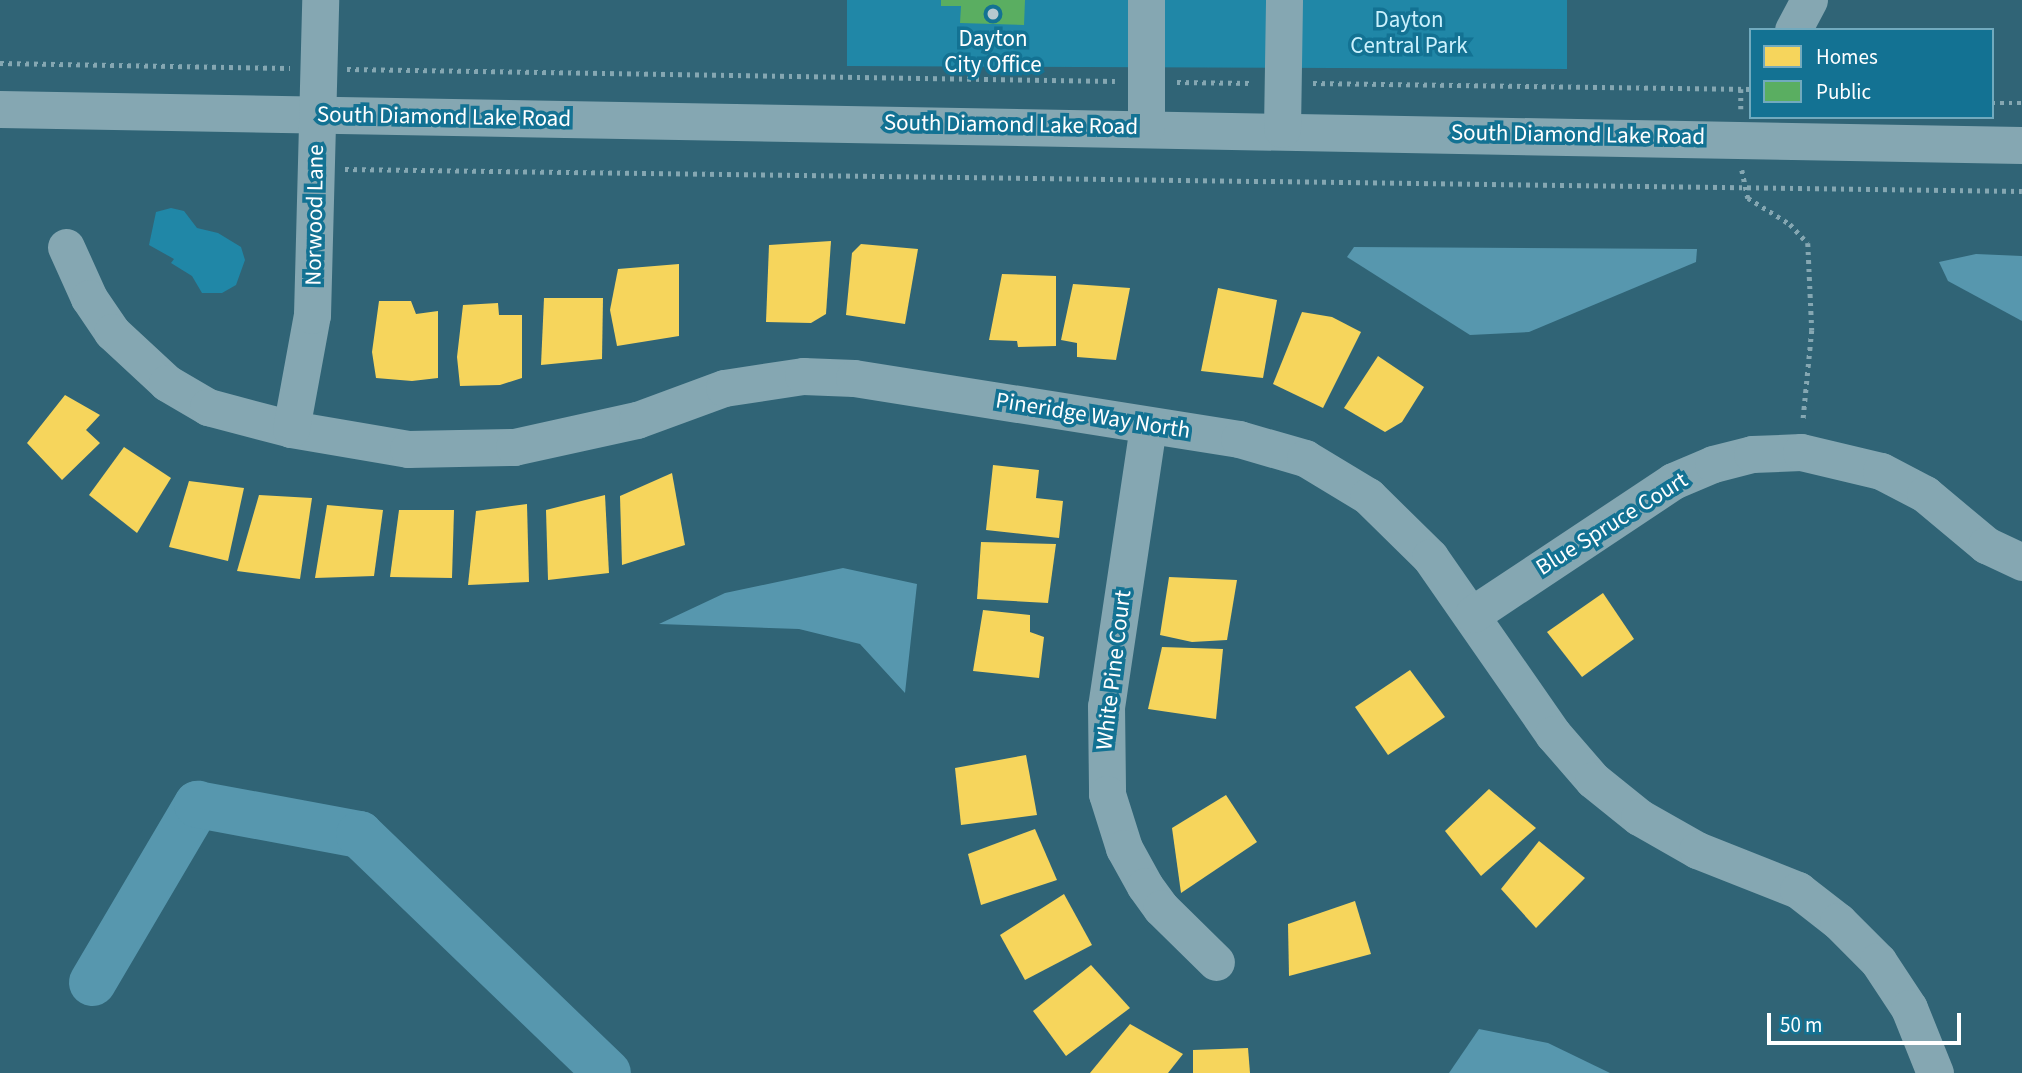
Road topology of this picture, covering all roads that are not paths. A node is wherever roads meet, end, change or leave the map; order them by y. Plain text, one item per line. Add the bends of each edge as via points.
1 (320, 0) edge
2 (1146, 0) edge
3 (1284, 0) edge
4 (1809, 0) edge
5 (1794, 28) edge
6 (0, 109) edge
7 (316, 115) junction
8 (1146, 127) junction
9 (1282, 129) junction
10 (1764, 131) edge
11 (2022, 145) edge
12 (66, 247) dead end
13 (1148, 426) junction
14 (291, 429) junction
15 (2022, 562) edge
16 (1473, 614) junction
17 (1216, 962) dead end
18 (1935, 1073) edge

1 - 7 street, Norwood Lane
2 - 8 street
3 - 9 street
4 - 5 street
6 - 7 street, South Diamond Lake Road
7 - 8 street, South Diamond Lake Road
7 - 14 street, Norwood Lane via 313,315
8 - 9 street, South Diamond Lake Road
9 - 10 street, South Diamond Lake Road
10 - 11 street, South Diamond Lake Road
12 - 14 street, Pineridge Way North via 89,298 112,332 167,383 208,407
13 - 14 street, Pineridge Way North via 854,378 803,376 724,388 637,420 514,447 408,449
13 - 16 street, Pineridge Way North via 1239,439 1305,458 1368,496 1430,557
13 - 17 street, White Pine Court via 1106,706 1107,794 1124,848 1145,886
15 - 16 street, Blue Spruce Court via 1986,545 1925,494 1881,471 1801,452 1752,454 1673,481
16 - 18 street, Pineridge Way North via 1553,734 1593,780 1639,817 1697,850 1798,890 1878,961 1909,1008

